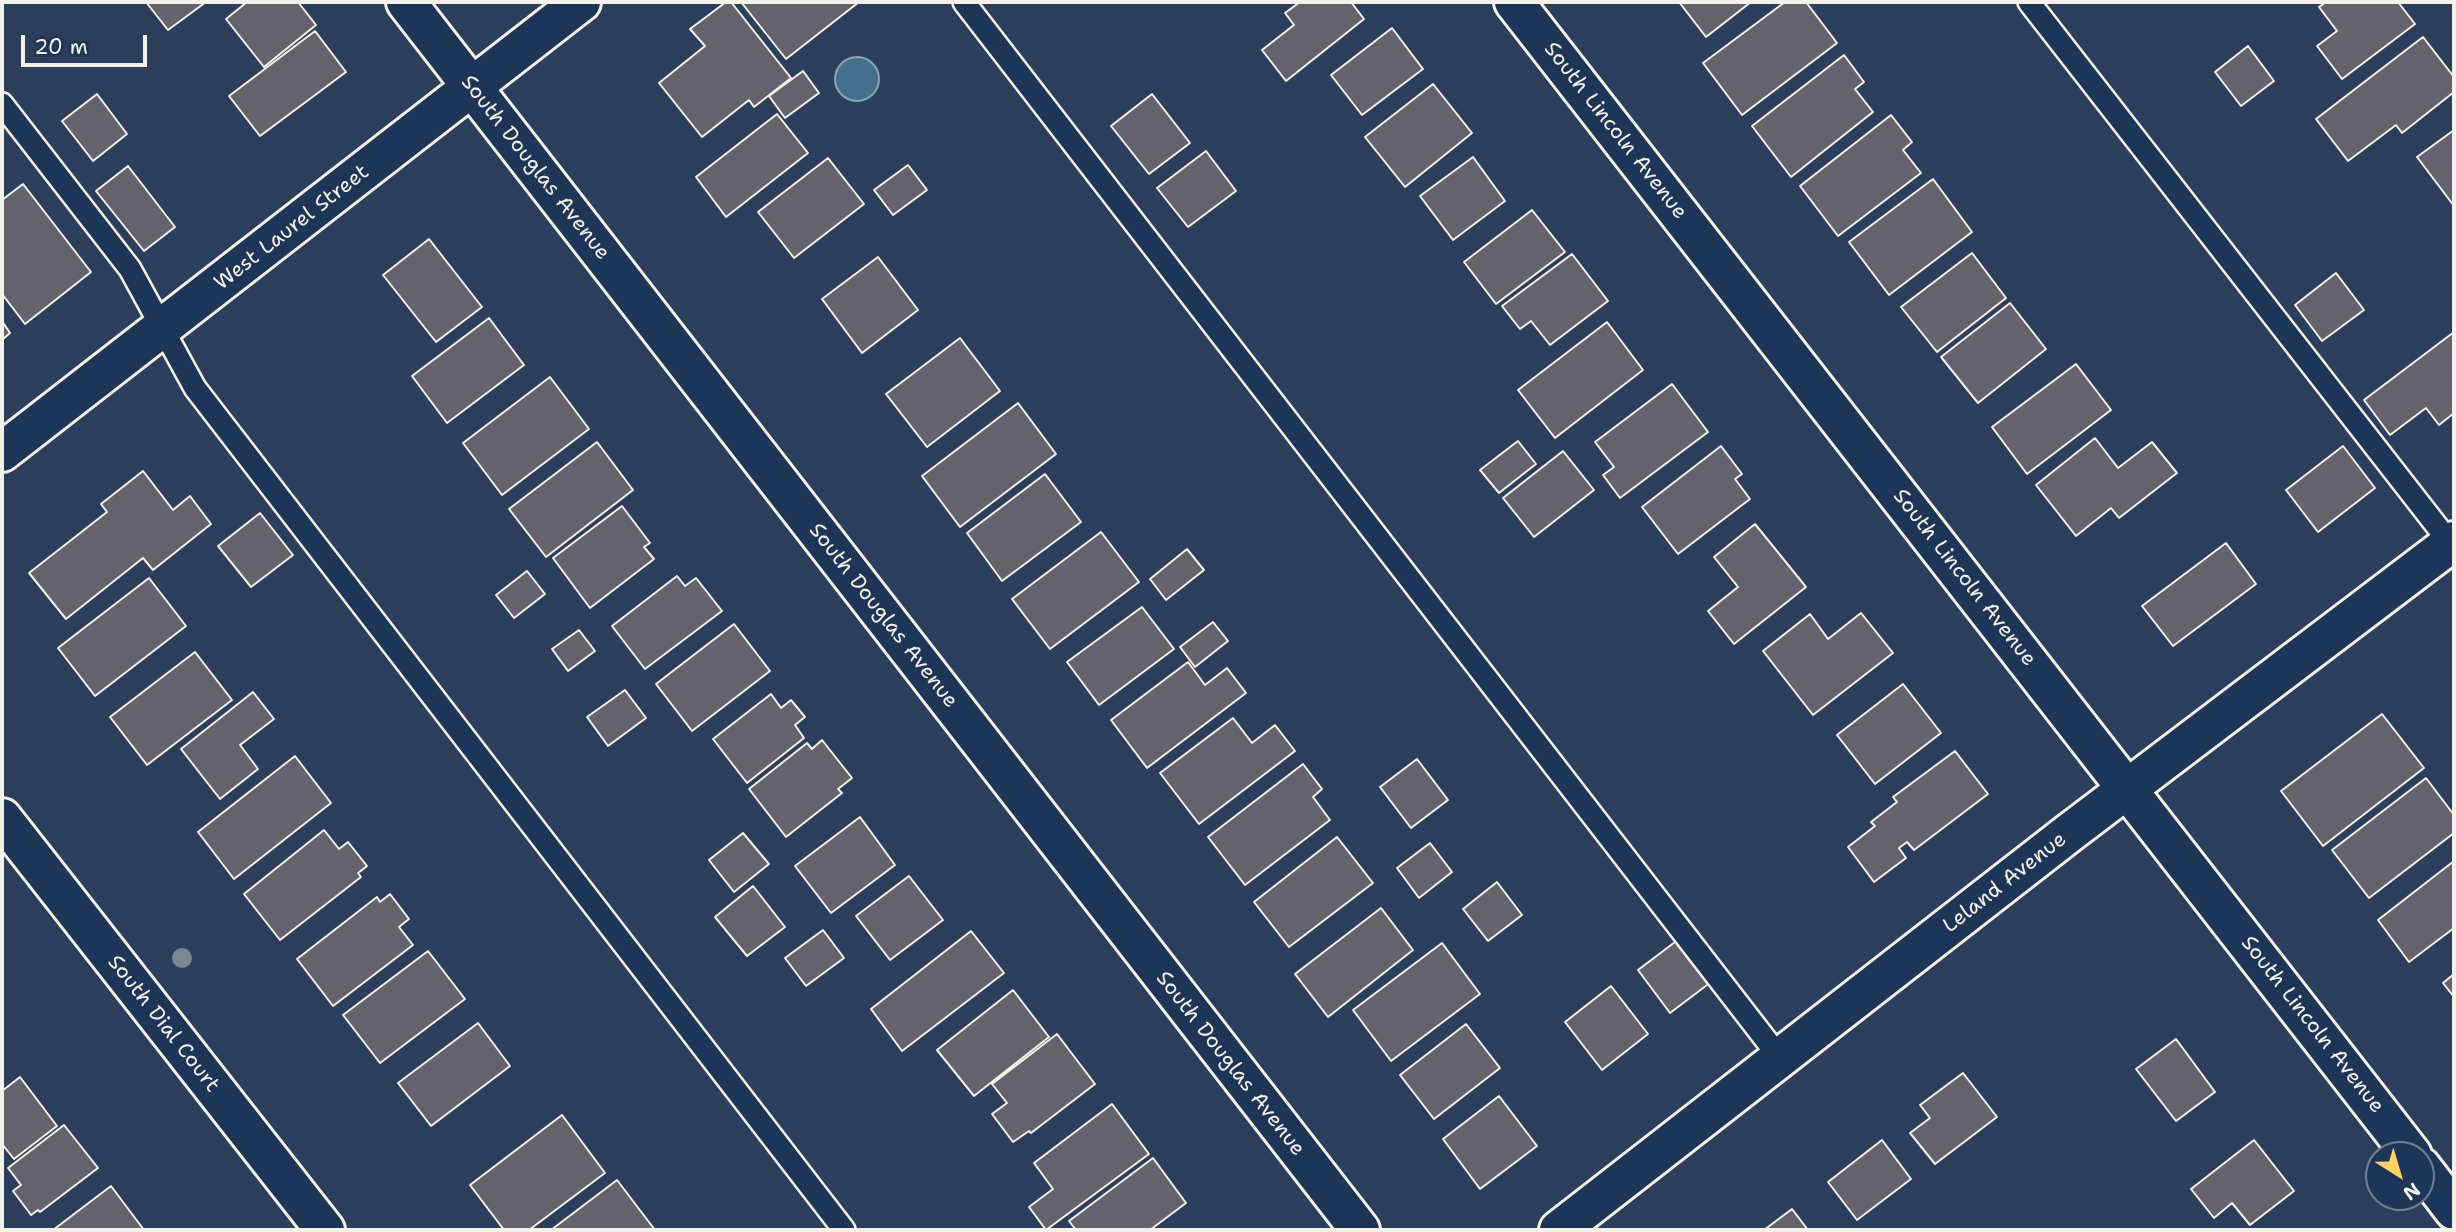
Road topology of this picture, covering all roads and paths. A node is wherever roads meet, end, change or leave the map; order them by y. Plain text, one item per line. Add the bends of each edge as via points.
1 (406, 2) edge
2 (581, 2) edge
3 (964, 2) edge
4 (1514, 2) edge
5 (2029, 2) edge
6 (471, 88) junction
7 (2, 104) edge
8 (161, 330) junction
9 (2, 452) edge
10 (2453, 544) edge
11 (2128, 788) junction
12 (2, 818) edge
13 (1780, 1058) junction
14 (2401, 1141) edge
15 (2435, 1185) edge
16 (2454, 1210) edge
17 (325, 1230) edge
18 (844, 1230) edge
19 (1360, 1230) edge
20 (1559, 1230) edge

1 - 6 street, South Douglas Avenue
2 - 6 street, West Laurel Street
3 - 13 lane
4 - 11 street, South Lincoln Avenue
5 - 10 lane
6 - 8 street, West Laurel Street
6 - 19 street, South Douglas Avenue
7 - 8 lane via 130,269
8 - 9 street, West Laurel Street
8 - 18 lane via 204,400
10 - 11 street, Leland Avenue
11 - 13 street, Leland Avenue
11 - 14 street, South Lincoln Avenue
12 - 17 street, South Dial Court
13 - 20 street, Leland Avenue
15 - 16 street

